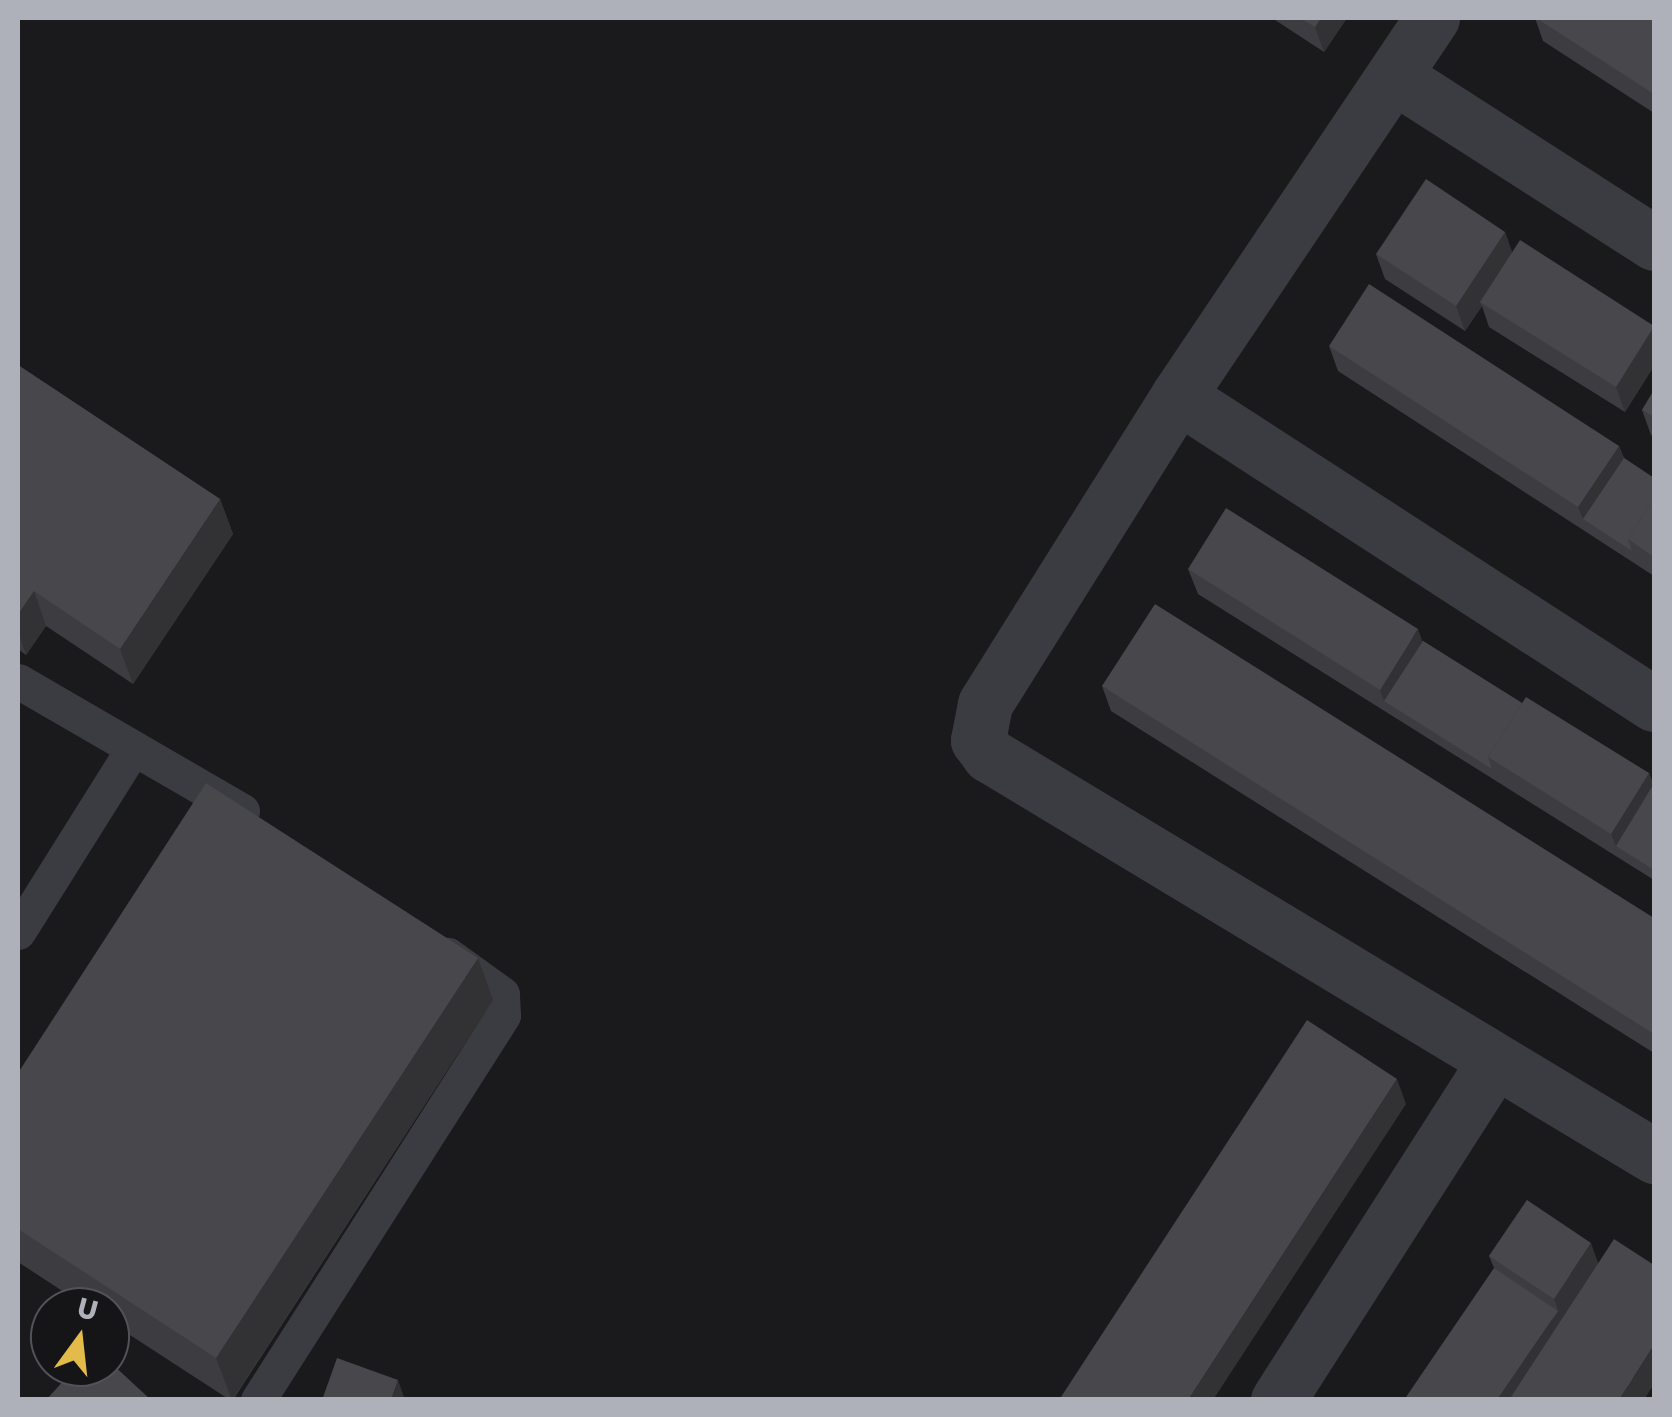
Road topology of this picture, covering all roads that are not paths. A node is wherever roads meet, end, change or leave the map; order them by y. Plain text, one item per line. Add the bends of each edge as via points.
1 (1432, 18) edge
2 (1394, 76) junction
3 (1654, 243) edge
4 (1178, 396) junction
5 (18, 681) edge
6 (1654, 704) edge
7 (131, 752) junction
8 (280, 836) edge
9 (411, 929) edge
10 (18, 932) edge
11 (1493, 1064) junction
12 (1654, 1156) edge
13 (258, 1400) edge
14 (1278, 1400) edge

1 - 2 street
2 - 3 street
2 - 4 street
4 - 6 street
4 - 11 street via 985,704 978,740
5 - 7 lane
7 - 8 lane
7 - 10 lane
9 - 13 lane via 502,994 503,1015
11 - 12 street
11 - 14 street

